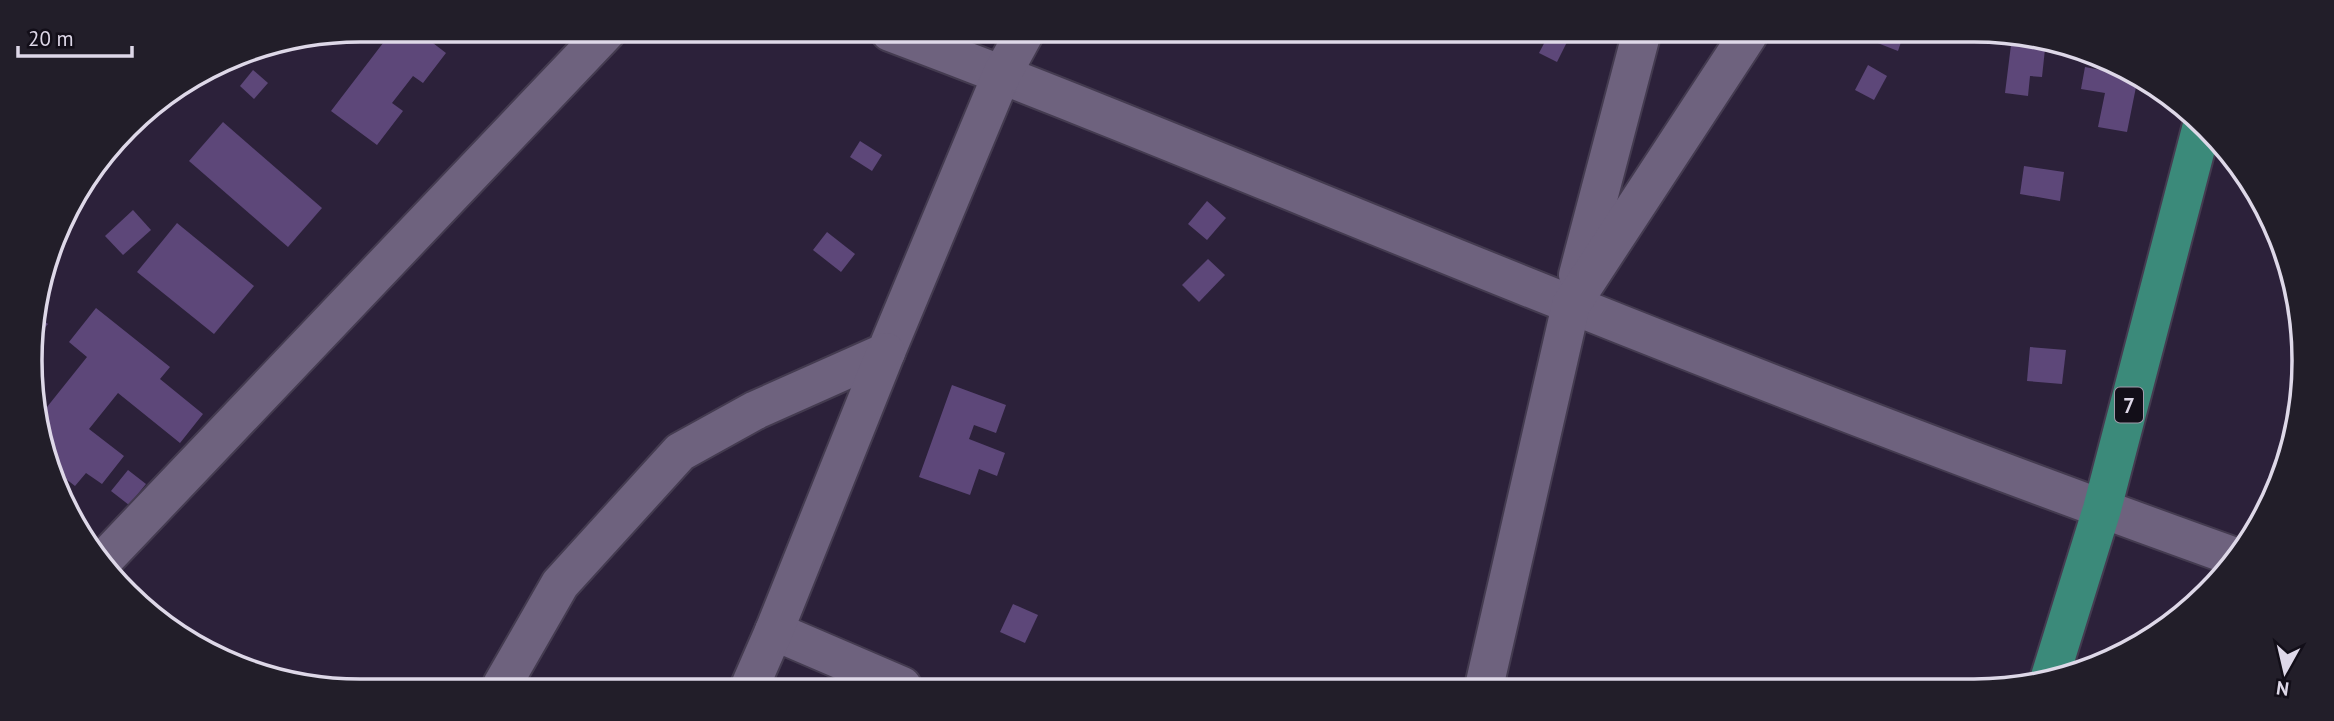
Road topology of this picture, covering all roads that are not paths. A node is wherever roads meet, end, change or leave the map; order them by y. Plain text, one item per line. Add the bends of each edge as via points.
1 (597, 42) edge
2 (917, 42) edge
3 (1019, 42) edge
4 (1639, 42) edge
5 (1743, 42) edge
6 (1002, 74) junction
7 (2199, 135) edge
8 (1571, 304) junction
9 (886, 352) junction
10 (2102, 509) junction
11 (2227, 553) edge
12 (109, 555) edge
13 (774, 631) junction
14 (2052, 669) edge
15 (505, 679) edge
16 (753, 679) edge
17 (886, 679) edge
18 (1487, 679) edge

1 - 12 street
2 - 6 street
3 - 6 street
4 - 8 street
5 - 8 street
6 - 8 street
6 - 9 street
7 - 10 highway, 7
8 - 10 street
8 - 18 street
9 - 13 street
9 - 15 street via 756,410 680,452 560,584
10 - 11 street
10 - 14 highway, 7
13 - 16 street
13 - 17 street

